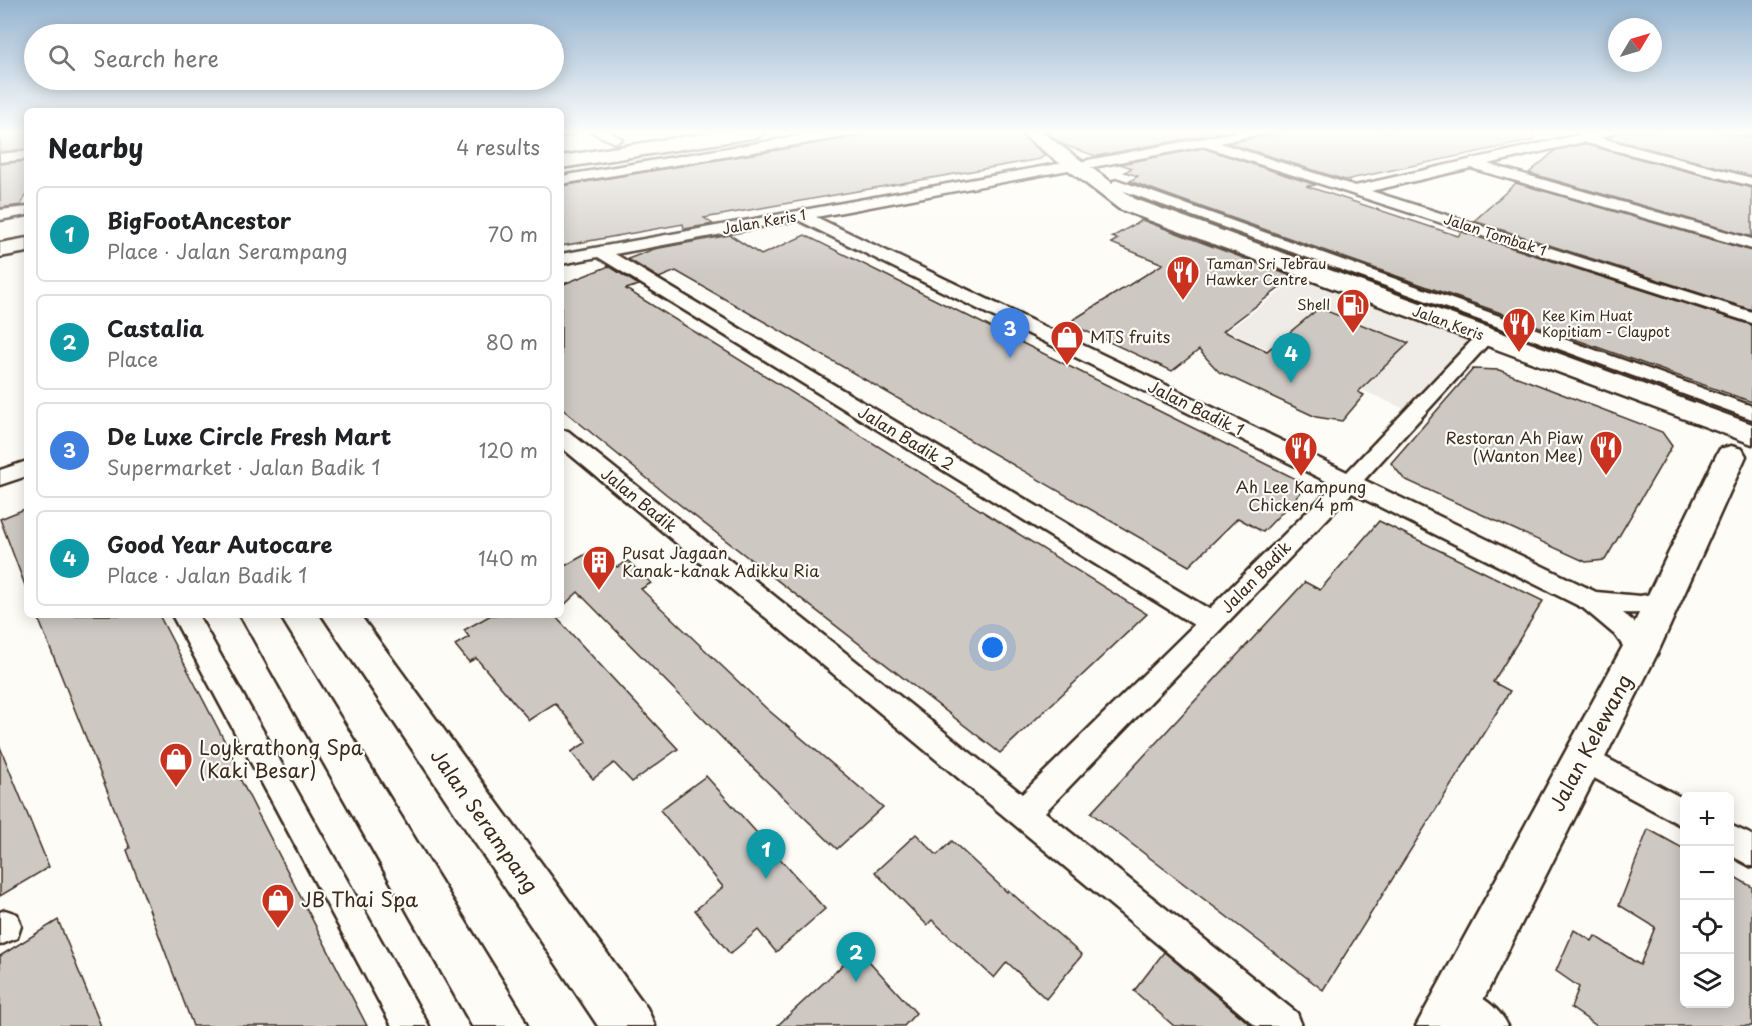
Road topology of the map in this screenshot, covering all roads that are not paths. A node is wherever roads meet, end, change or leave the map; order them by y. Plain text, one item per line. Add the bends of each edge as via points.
1 (1003, 179) edge
2 (1097, 179) edge
3 (1108, 179) edge
4 (1320, 179) edge
5 (1405, 179) edge
6 (1525, 179) edge
7 (1118, 184) junction
8 (1355, 190) junction
9 (1143, 210) junction
10 (24, 211) edge
11 (0, 215) edge
12 (800, 215) junction
13 (24, 226) edge
14 (0, 230) edge
15 (24, 235) edge
16 (0, 238) edge
17 (1752, 244) edge
18 (24, 246) edge
19 (0, 250) edge
20 (601, 252) junction
21 (0, 255) edge
22 (24, 255) edge
23 (564, 258) edge
24 (1752, 318) edge
25 (1485, 337) junction
26 (1681, 410) joint
27 (1752, 412) edge
28 (564, 438) edge
29 (1745, 448) edge
30 (24, 469) edge
31 (0, 478) edge
32 (1349, 483) junction
33 (1592, 601) junction
34 (1663, 601) junction
35 (186, 618) edge
36 (260, 618) edge
37 (342, 618) edge
38 (1211, 623) junction
39 (1640, 650) junction
40 (1582, 757) junction
41 (1680, 812) edge
42 (1024, 813) junction
43 (1734, 841) edge
44 (1752, 852) edge
45 (1449, 1013) edge
46 (411, 1026) edge
47 (501, 1026) edge
48 (629, 1026) edge
49 (1284, 1026) edge
50 (1490, 1026) edge

1 - 12 street, Jalan Keris 1
2 - 9 main road, Jalan Keris via 1127,204
3 - 7 main road, Jalan Keris
4 - 8 street, Jalan Tombak 1
5 - 8 street
6 - 17 street
7 - 9 main road, Jalan Keris via 1140,201
7 - 27 street
8 - 24 street, Jalan Tombak 1
9 - 25 main road, Jalan Keris
10 - 11 street
12 - 20 street, Jalan Keris 1
12 - 32 street, Jalan Badik 1
13 - 14 main road
15 - 16 main road
18 - 19 main road
20 - 23 street, Jalan Keris 1
20 - 38 street, Jalan Badik 2
21 - 22 main road
25 - 26 main road, Jalan Keris
25 - 32 street, Jalan Badik
26 - 29 main road, Jalan Kelewang via 1710,431
28 - 42 street, Jalan Badik
29 - 34 main road, Jalan Kelewang
30 - 31 street
32 - 33 street, Jalan Badik 1
32 - 38 street, Jalan Badik
33 - 34 street, Jalan Badik 1 via 1640,605
33 - 39 street, Jalan Badik 1 via 1624,628
34 - 39 main road, Jalan Kelewang
35 - 46 street
36 - 47 main road
37 - 48 main road, Jalan Serampang
38 - 42 street, Jalan Badik
39 - 40 main road, Jalan Kelewang
40 - 41 street
40 - 45 main road, Jalan Kelewang
42 - 49 street, Jalan Badik
43 - 44 street
45 - 50 street

